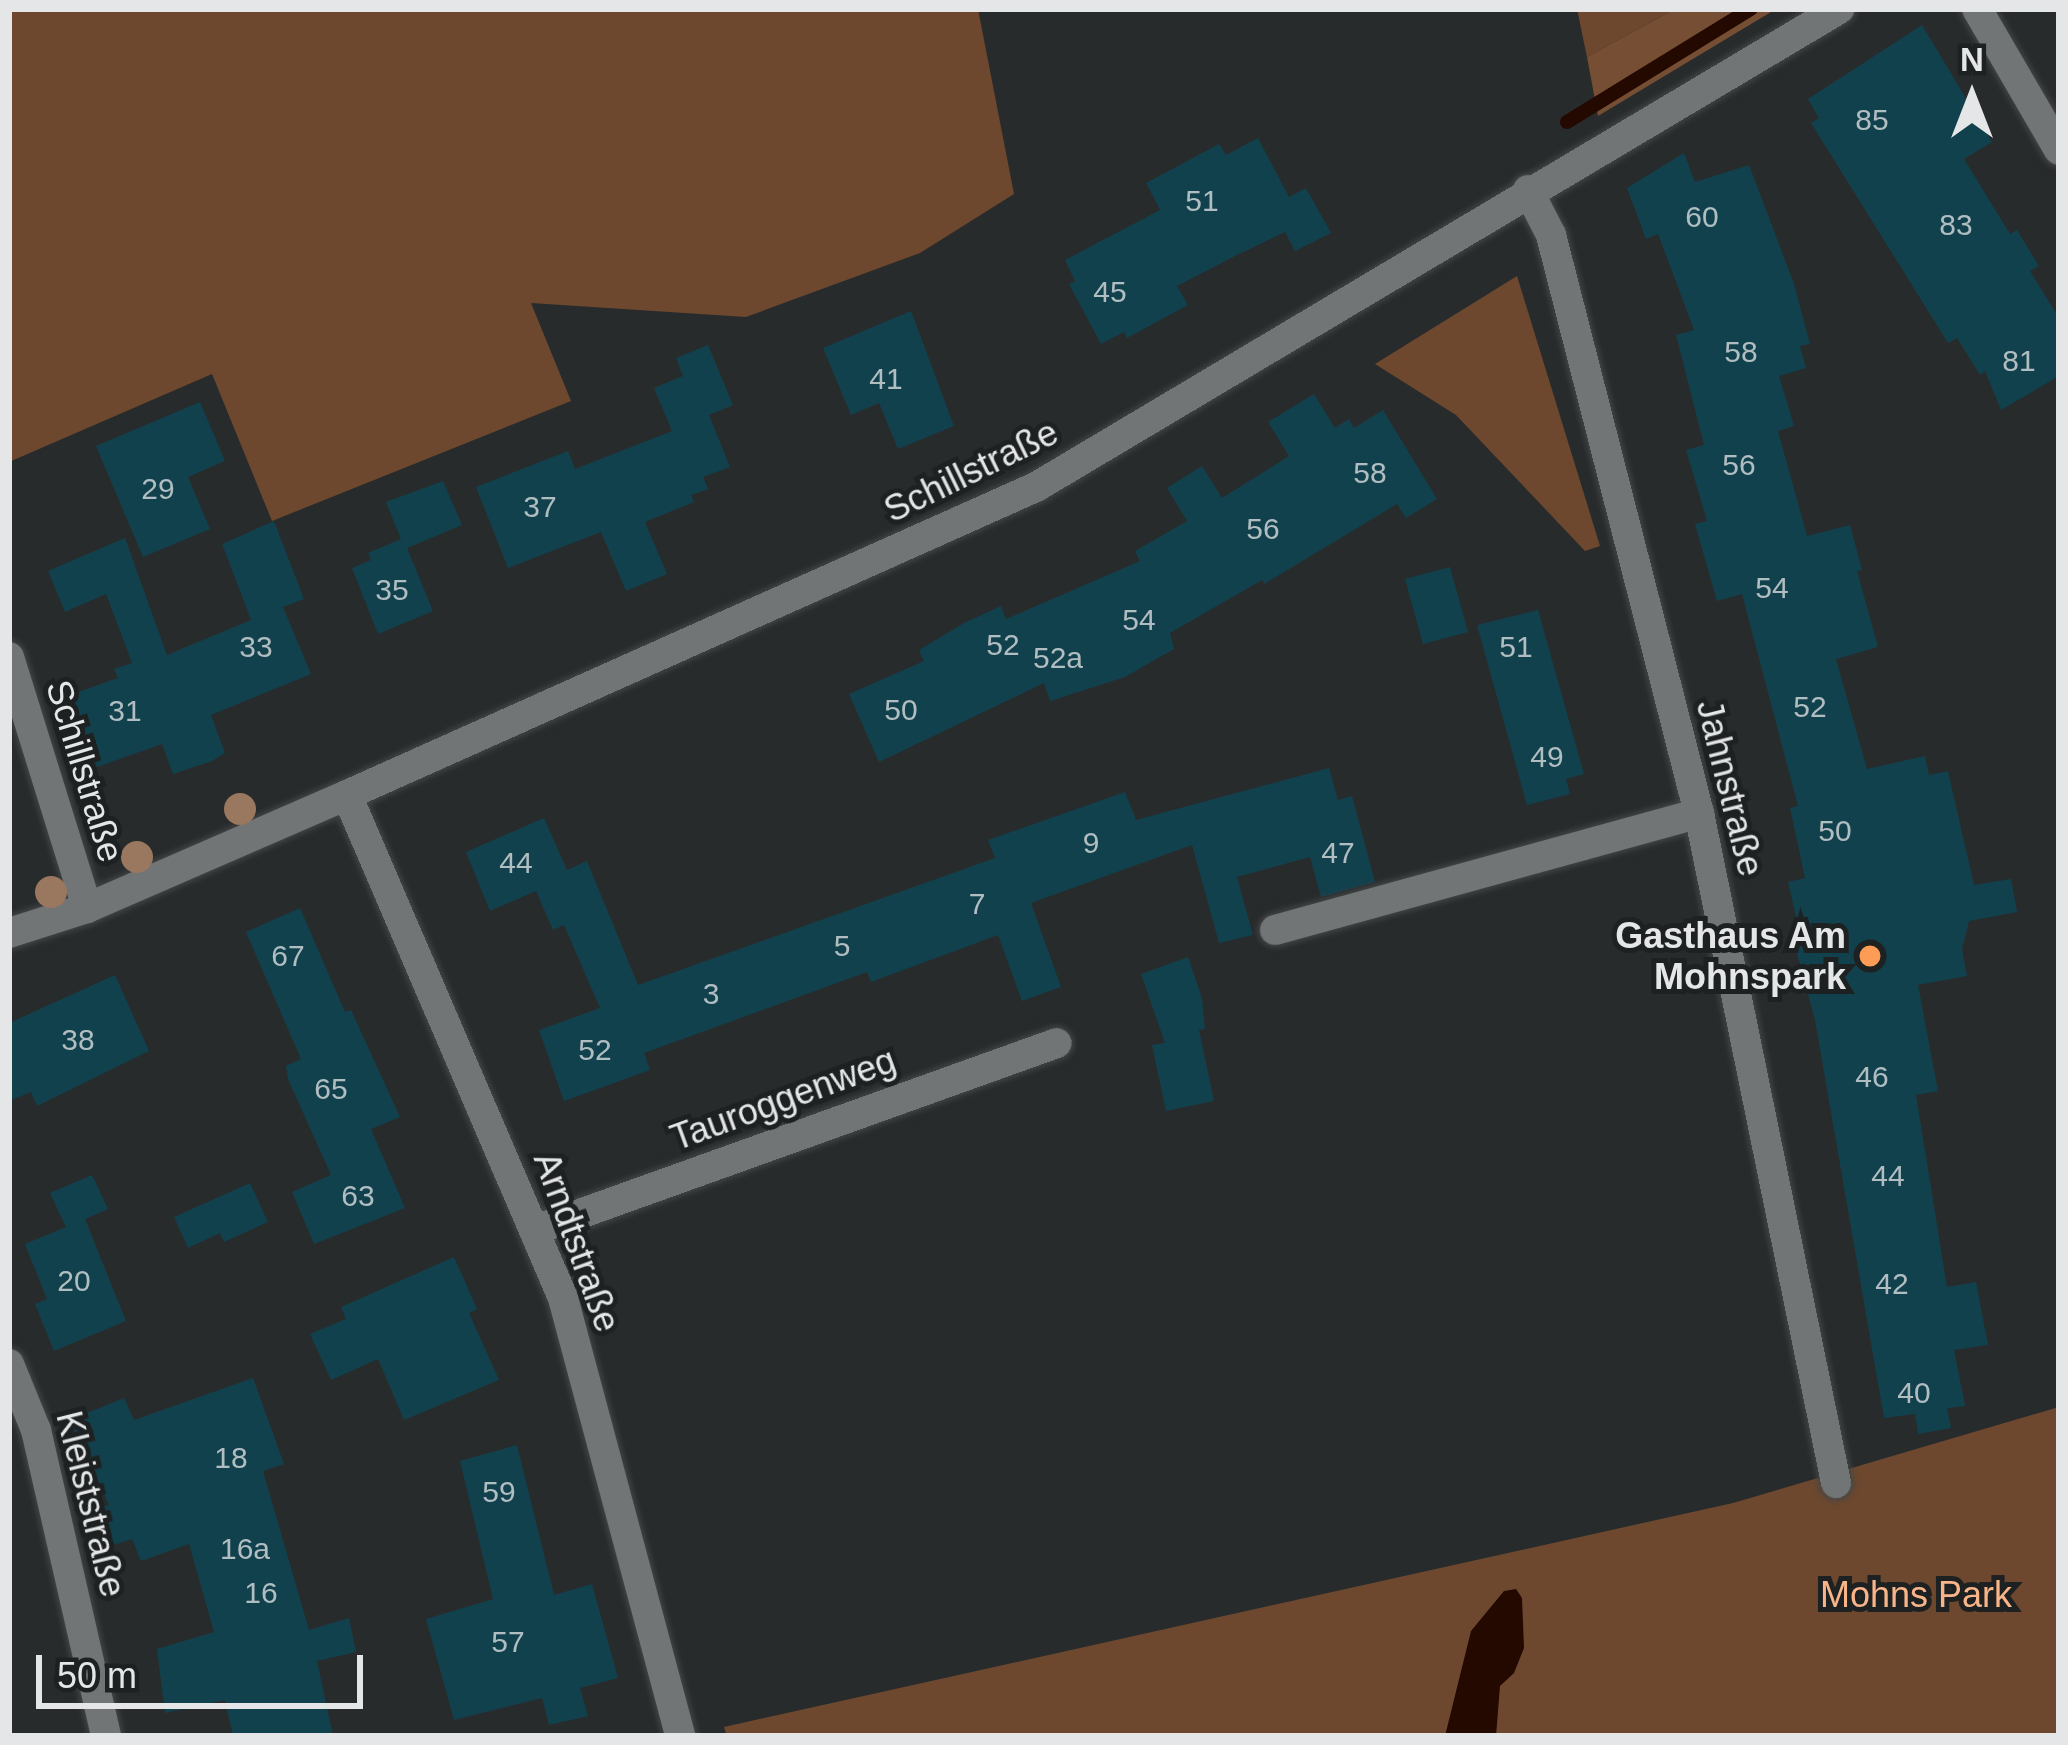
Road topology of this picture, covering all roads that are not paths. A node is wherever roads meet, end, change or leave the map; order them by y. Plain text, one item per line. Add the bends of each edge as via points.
1 (1839, 9) edge
2 (1977, 9) edge
3 (2059, 150) edge
4 (1528, 190) junction
5 (9, 657) edge
6 (347, 795) junction
7 (1699, 814) junction
8 (87, 908) junction
9 (1275, 930) dead end
10 (9, 933) edge
11 (1057, 1042) dead end
12 (535, 1230) junction
13 (9, 1364) edge
14 (1836, 1483) dead end
15 (106, 1736) edge
16 (680, 1736) edge

1 - 4 street, Schillstraße
2 - 3 street
4 - 6 street, Schillstraße via 1036,487
4 - 7 street, Jahnstraße via 1551,235
5 - 8 street, Schillstraße
6 - 8 street, Schillstraße
6 - 12 street, Arndtstraße
7 - 9 street
7 - 14 street, Jahnstraße
8 - 10 street, Schillstraße
11 - 12 street, Tauroggenweg
12 - 16 street, Arndtstraße via 562,1298
13 - 15 street, Kleiststraße via 36,1430

